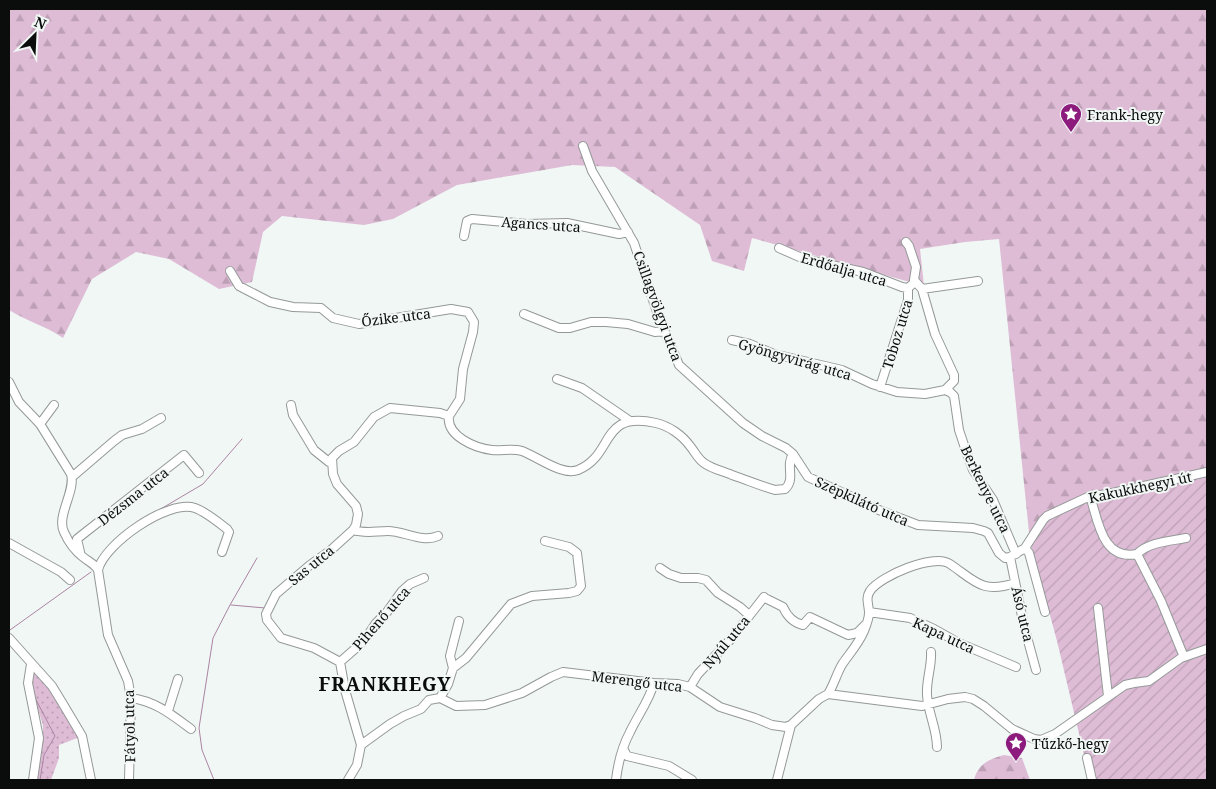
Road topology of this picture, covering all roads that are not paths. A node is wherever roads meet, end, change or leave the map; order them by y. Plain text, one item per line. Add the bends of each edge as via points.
1 (583, 146) dead end
2 (628, 232) junction
3 (464, 236) dead end
4 (906, 242) dead end
5 (779, 248) dead end
6 (230, 271) dead end
7 (978, 281) dead end
8 (912, 285) junction
9 (922, 289) junction
10 (524, 314) dead end
11 (664, 331) junction
12 (732, 340) dead end
13 (557, 379) dead end
14 (9, 382) edge
15 (880, 388) junction
16 (945, 390) junction
17 (54, 405) dead end
18 (291, 405) dead end
19 (449, 416) junction
20 (160, 418) dead end
21 (630, 421) junction
22 (40, 424) junction
23 (793, 454) junction
24 (331, 461) junction
25 (1207, 472) edge
26 (199, 473) dead end
27 (72, 477) junction
28 (1090, 496) junction
29 (353, 530) junction
30 (438, 536) dead end
31 (1186, 538) dead end
32 (545, 541) dead end
33 (9, 543) edge
34 (1028, 545) junction
35 (222, 552) dead end
36 (1137, 554) junction
37 (82, 556) junction
38 (1013, 556) junction
39 (660, 568) dead end
40 (98, 570) junction
41 (424, 578) dead end
42 (70, 580) dead end
43 (1015, 583) junction
44 (1098, 608) dead end
45 (869, 612) junction
46 (1045, 612) dead end
47 (749, 615) junction
48 (459, 621) dead end
49 (866, 623) junction
50 (9, 638) edge
51 (1207, 649) edge
52 (931, 652) dead end
53 (1184, 657) junction
54 (340, 662) junction
55 (31, 664) junction
56 (1016, 667) dead end
57 (453, 668) junction
58 (1036, 670) dead end
59 (178, 679) dead end
60 (654, 683) junction
61 (690, 687) junction
62 (828, 694) junction
63 (1108, 696) junction
64 (131, 698) junction
65 (440, 698) junction
66 (928, 706) junction
67 (168, 711) junction
68 (791, 725) junction
69 (191, 729) dead end
70 (361, 745) junction
71 (937, 746) dead end
72 (623, 748) junction
73 (1087, 758) dead end
74 (33, 780) edge
75 (91, 780) edge
76 (129, 780) edge
77 (348, 780) edge
78 (616, 780) edge
79 (692, 780) edge
80 (777, 780) edge
81 (1092, 780) edge

1 - 2 street, Csillagvölgyi utca via 592,171
2 - 3 street, Agancs utca via 619,234 566,223 527,224 471,219 466,224
2 - 11 street, Csillagvölgyi utca
4 - 8 street, Toboz utca via 916,267
5 - 8 street, Erdőalja utca via 804,259 863,272 902,287
6 - 19 street, Őzike utca via 239,286 270,302 321,308 333,318 359,324 451,309 468,312 474,322 473,332 462,369 460,399
7 - 9 street
8 - 9 street
8 - 15 street, Toboz utca
9 - 16 street via 935,334 954,375 954,381
10 - 11 street via 558,328 606,322
11 - 23 street, Csillagvölgyi utca via 677,362 687,374 743,423
12 - 15 street, Gyöngyvirág utca via 842,370
13 - 21 street via 582,388
14 - 22 street via 19,402
15 - 16 street, Gyöngyvirág utca via 924,394
16 - 38 street, Berkenye utca via 954,396 959,430 974,470 993,500
17 - 22 street
18 - 24 street via 293,415 314,450
19 - 21 street via 451,428 465,440 488,449 521,451 566,471 583,467 596,455 613,430
19 - 24 street via 390,408 382,411
20 - 27 street via 114,441
21 - 23 street via 670,428 712,468 775,490 785,489 790,484 789,462
22 - 27 street
23 - 38 street, Szépkilátó utca via 808,477 866,505 918,525 984,531 1002,556
24 - 29 street via 337,484 356,506 358,518
25 - 28 street, Kakukkhegyi út
26 - 37 street, Dézsma utca via 184,456 77,539
27 - 37 street via 62,530
28 - 34 street, Kakukkhegyi út via 1047,516
28 - 36 street via 1101,531 1111,548 1122,555
29 - 30 street via 397,532 422,538
29 - 54 street, Sas utca via 276,594 266,614 281,638 314,648
31 - 36 street via 1155,545
32 - 57 street via 569,547 577,553 580,586 569,593 532,596 511,604 466,658
33 - 42 street
34 - 38 street
34 - 46 street
35 - 40 street via 229,532 194,508 184,507 139,526 118,542
36 - 53 street
37 - 40 street
38 - 43 street, Ásó utca
39 - 47 street via 681,578 706,580
40 - 64 street, Fátyol utca via 108,635 128,681
41 - 54 street, Pihenő utca via 402,591 364,641
43 - 45 street via 982,586 945,561 932,560 908,567 872,588 867,599
43 - 58 street, Ásó utca
44 - 63 street
45 - 49 street
45 - 56 street, Kapa utca via 910,618 958,643
47 - 49 street, Nyúl utca via 765,598 783,607 796,623 803,625 810,617 848,635 857,633
47 - 61 street, Nyúl utca
48 - 57 street via 450,656
49 - 62 street via 861,638 842,664
50 - 55 street
51 - 53 street
52 - 66 street via 926,682
53 - 63 street via 1149,681 1128,684
54 - 70 street
55 - 74 street via 28,683 39,738
55 - 75 street via 52,686 82,736
57 - 65 street
59 - 67 street
60 - 61 street, Merengő utca
60 - 65 street, Merengő utca via 569,672 485,705 456,706
60 - 72 street
61 - 68 street, Merengő utca via 720,707 772,725
62 - 66 street
62 - 68 street
63 - 66 street via 1049,738 1037,740 1012,729 973,699 948,699
64 - 67 street via 145,700
64 - 76 street, Fátyol utca
65 - 70 street via 429,700 420,710 390,724
66 - 71 street
67 - 69 street
68 - 80 street
70 - 77 street via 357,765
72 - 78 street
72 - 79 street via 627,756 669,766
73 - 81 street

